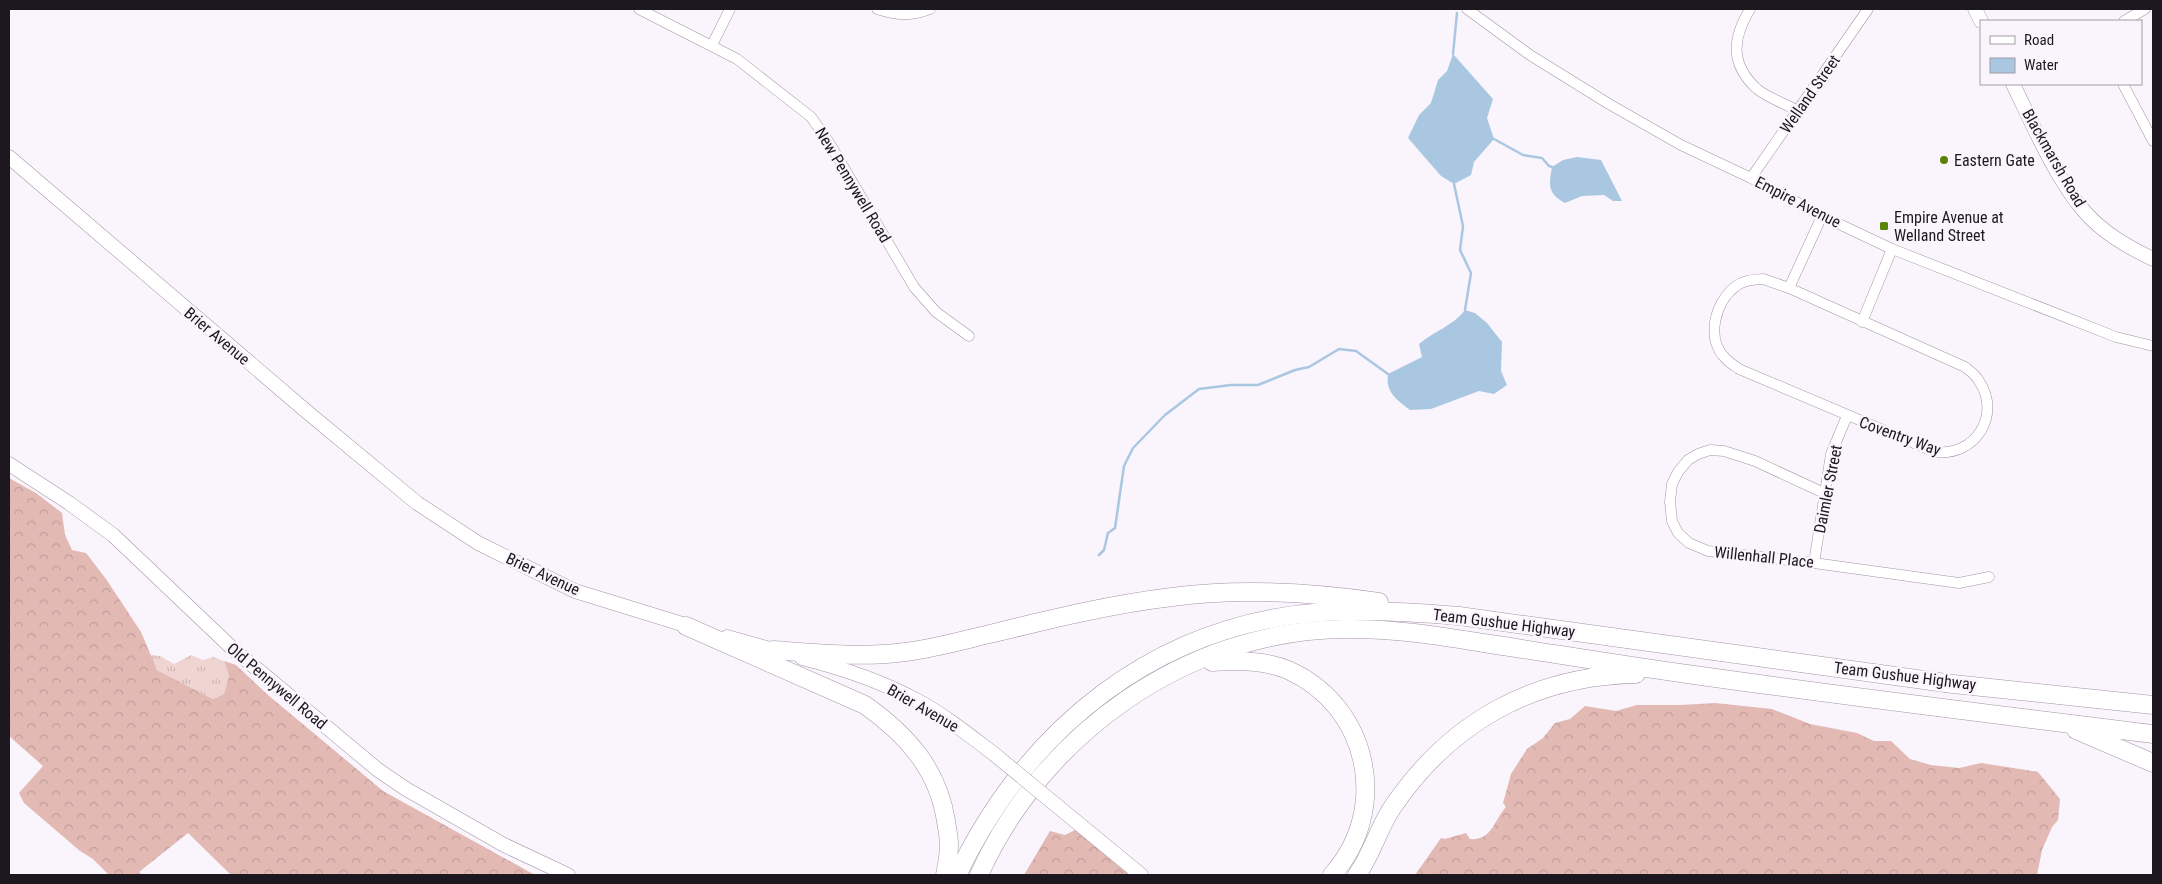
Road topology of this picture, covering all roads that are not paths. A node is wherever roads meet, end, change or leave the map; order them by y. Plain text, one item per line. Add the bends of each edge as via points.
1 (639, 9) edge
2 (730, 9) edge
3 (877, 9) edge
4 (930, 9) edge
5 (1467, 9) edge
6 (1750, 9) edge
7 (1868, 9) edge
8 (2146, 9) edge
9 (2126, 20) edge
10 (712, 45) junction
11 (2014, 85) edge
12 (2124, 85) edge
13 (1798, 111) junction
14 (2153, 141) edge
15 (9, 157) edge
16 (1751, 178) junction
17 (1822, 216) junction
18 (1892, 249) junction
19 (2153, 259) edge
20 (1788, 288) junction
21 (1862, 322) junction
22 (969, 336) dead end
23 (2153, 346) edge
24 (1847, 416) junction
25 (9, 464) edge
26 (1824, 493) junction
27 (1814, 563) junction
28 (1989, 577) dead end
29 (1458, 616) junction
30 (686, 626) junction
31 (773, 650) junction
32 (1185, 668) junction
33 (1683, 673) junction
34 (2153, 697) edge
35 (2109, 699) junction
36 (2153, 705) edge
37 (2055, 722) junction
38 (2153, 734) edge
39 (2153, 763) edge
40 (568, 875) edge
41 (945, 875) edge
42 (957, 875) edge
43 (979, 875) edge
44 (1141, 875) edge
45 (1332, 875) edge
46 (1357, 875) edge

1 - 10 street, New Pennywell Road
2 - 10 street
3 - 4 street via 894,15 909,15
5 - 16 street, Empire Avenue via 1609,104 1681,145
6 - 13 street via 1737,34 1737,56 1743,72 1758,90
7 - 13 street, Welland Street
8 - 9 street
10 - 22 street, New Pennywell Road via 737,59 811,116 914,287 936,312
11 - 19 main road, Blackmarsh Road via 2053,164 2084,211 2125,245
12 - 14 street
13 - 16 street, Welland Street
15 - 30 main road, Brier Avenue via 417,503 478,543 575,591
16 - 17 street, Empire Avenue
17 - 18 street, Empire Avenue
17 - 20 street
18 - 21 street
18 - 23 street, Empire Avenue via 2116,337
20 - 21 street, Coventry Way
20 - 24 street, Coventry Way via 1763,279 1737,285 1721,303 1716,315 1717,345 1725,359 1739,369
21 - 24 street, Coventry Way via 1965,367 1980,381 1988,406 1987,418 1978,436 1959,450 1946,454
24 - 26 street, Daimler Street via 1832,454
25 - 40 main road, Old Pennywell Road via 112,535 233,649 378,770 496,841
26 - 27 street, Daimler Street
26 - 27 street, Willenhall Place via 1755,461 1717,451 1698,454 1688,460 1672,484 1672,521 1678,533 1689,543 1708,551
27 - 28 street, Willenhall Place via 1959,583
29 - 31 highway via 1354,598 1243,591 1172,596 1111,606 904,652 868,655
29 - 35 highway, Team Gushue Highway via 1953,684
29 - 42 highway, Team Gushue Highway via 1401,611 1288,616 1225,631 1162,656 1107,689 1049,739 990,814
30 - 31 main road, Brier Avenue
30 - 41 highway via 865,705 890,722 928,766 943,801 949,844
31 - 44 main road, Brier Avenue, bridge via 877,681 919,702 994,754
32 - 33 highway, Team Gushue Highway via 1239,646 1270,638 1341,629 1418,633
32 - 43 highway, Team Gushue Highway via 1123,700 1060,755 1015,810
32 - 45 highway via 1233,660 1270,665 1304,679 1321,691 1346,720 1356,738 1366,782 1360,824 1344,862
33 - 37 highway, Team Gushue Highway
33 - 46 highway via 1581,679 1524,696 1476,721 1435,755 1404,791 1390,810
34 - 35 highway
35 - 36 highway, Team Gushue Highway
37 - 38 highway, Team Gushue Highway
37 - 39 highway

